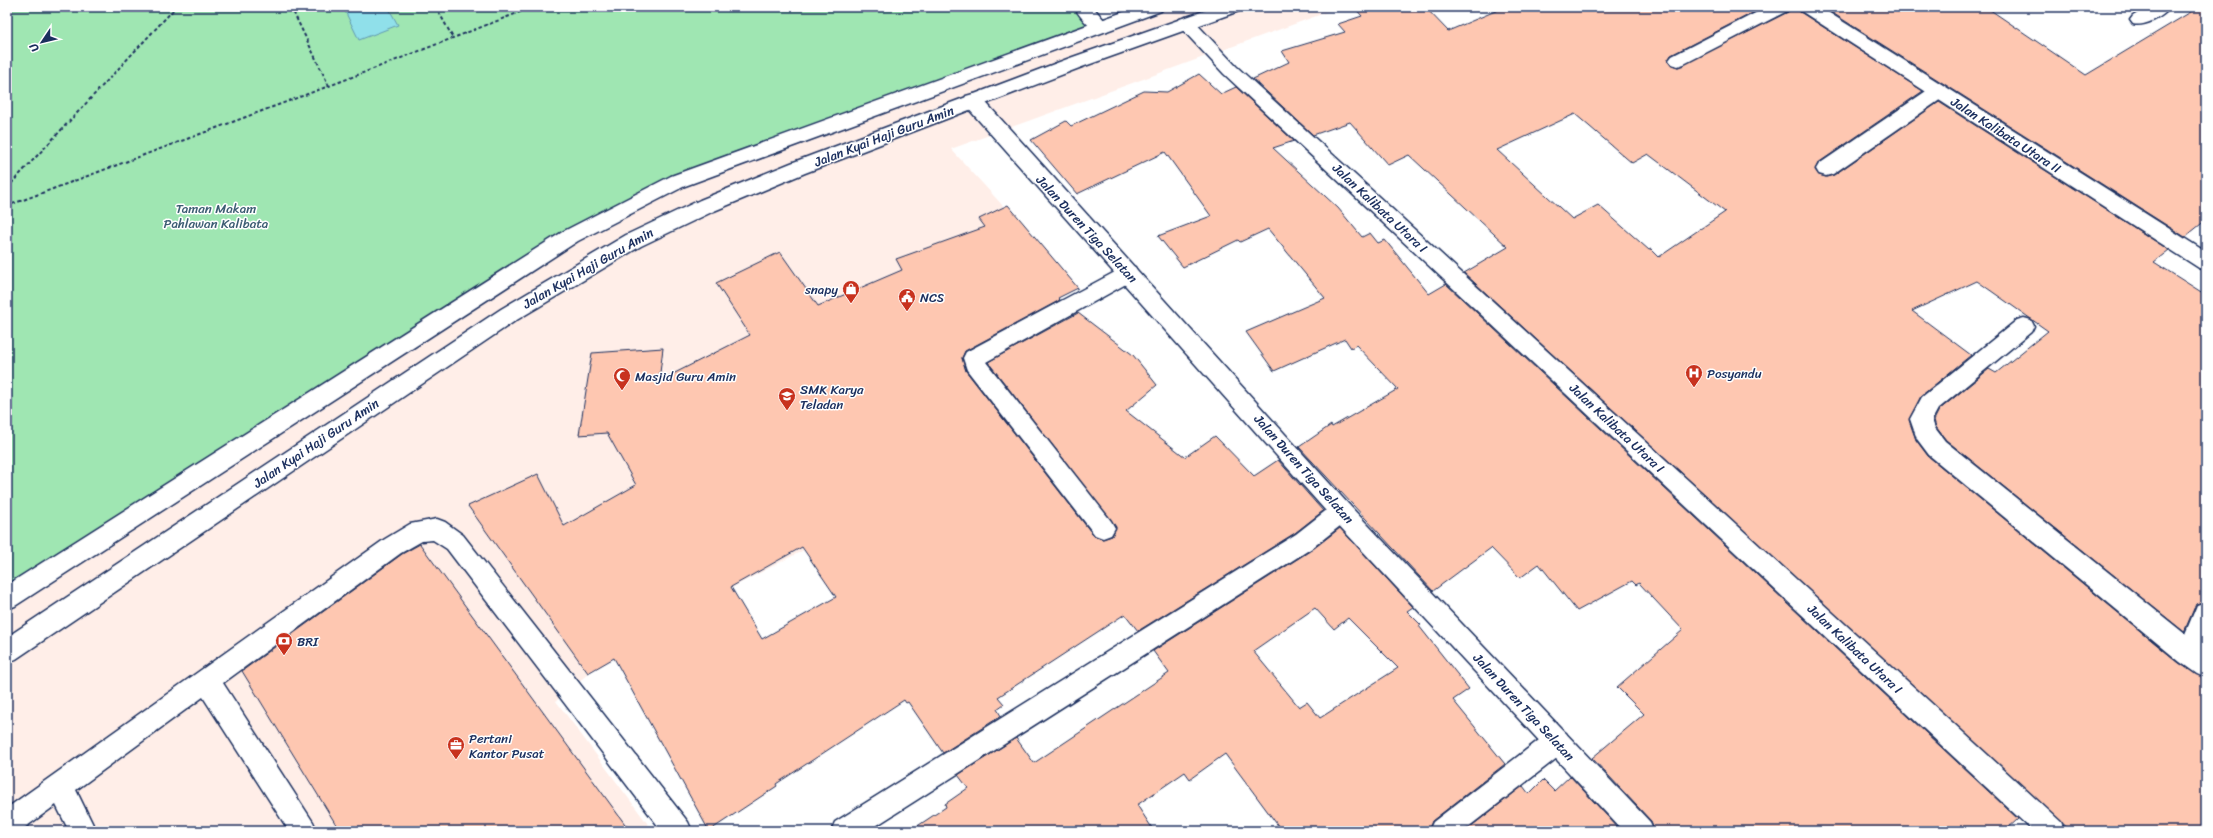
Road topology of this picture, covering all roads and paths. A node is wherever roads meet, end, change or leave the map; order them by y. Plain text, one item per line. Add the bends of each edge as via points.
1 (176, 7) edge
2 (291, 7) edge
3 (436, 7) edge
4 (533, 7) edge
5 (1083, 7) edge
6 (1155, 7) edge
7 (1233, 7) edge
8 (1780, 7) edge
9 (1807, 7) edge
10 (2161, 7) edge
11 (2139, 20) dead end
12 (1101, 27) junction
13 (1189, 27) junction
14 (453, 38) junction
15 (1678, 60) dead end
16 (329, 86) junction
17 (1938, 92) junction
18 (973, 101) junction
19 (1826, 169) dead end
20 (7, 188) edge
21 (7, 206) edge
22 (2206, 262) edge
23 (1128, 273) junction
24 (2024, 326) dead end
25 (1342, 512) junction
26 (1103, 528) dead end
27 (7, 598) edge
28 (2206, 613) edge
29 (7, 651) edge
30 (2198, 660) edge
31 (206, 681) junction
32 (1557, 742) junction
33 (60, 786) junction
34 (7, 824) edge
35 (83, 831) edge
36 (304, 831) edge
37 (679, 831) edge
38 (844, 831) edge
39 (1442, 831) edge
40 (1641, 831) edge
41 (2052, 831) edge

1 - 20 path
2 - 16 path
3 - 14 path
4 - 14 path
5 - 12 street
6 - 12 street
7 - 13 street, Jalan Kyai Haji Guru Amin
8 - 15 street
9 - 17 street, Jalan Kalibata Utara II
10 - 11 street
12 - 27 street via 756,151 678,181 605,217 516,270
13 - 18 street, Jalan Kyai Haji Guru Amin
13 - 41 street, Jalan Kalibata Utara I via 1230,70
14 - 16 path
16 - 21 path
17 - 19 street
17 - 22 street, Jalan Kalibata Utara II
18 - 23 street, Jalan Duren Tiga Selatan
18 - 29 street, Jalan Kyai Haji Guru Amin via 706,206 634,240 575,273 508,315
23 - 25 street, Jalan Duren Tiga Selatan
23 - 26 street via 974,358 975,364
24 - 30 street via 1930,403 1921,419 1925,432 1937,448
25 - 32 street, Jalan Duren Tiga Selatan
25 - 38 street via 1304,541
28 - 30 street
31 - 33 street
31 - 36 street
31 - 37 street via 393,546 418,531 437,529 455,542
32 - 39 street
32 - 40 street, Jalan Duren Tiga Selatan
33 - 34 street
33 - 35 street

